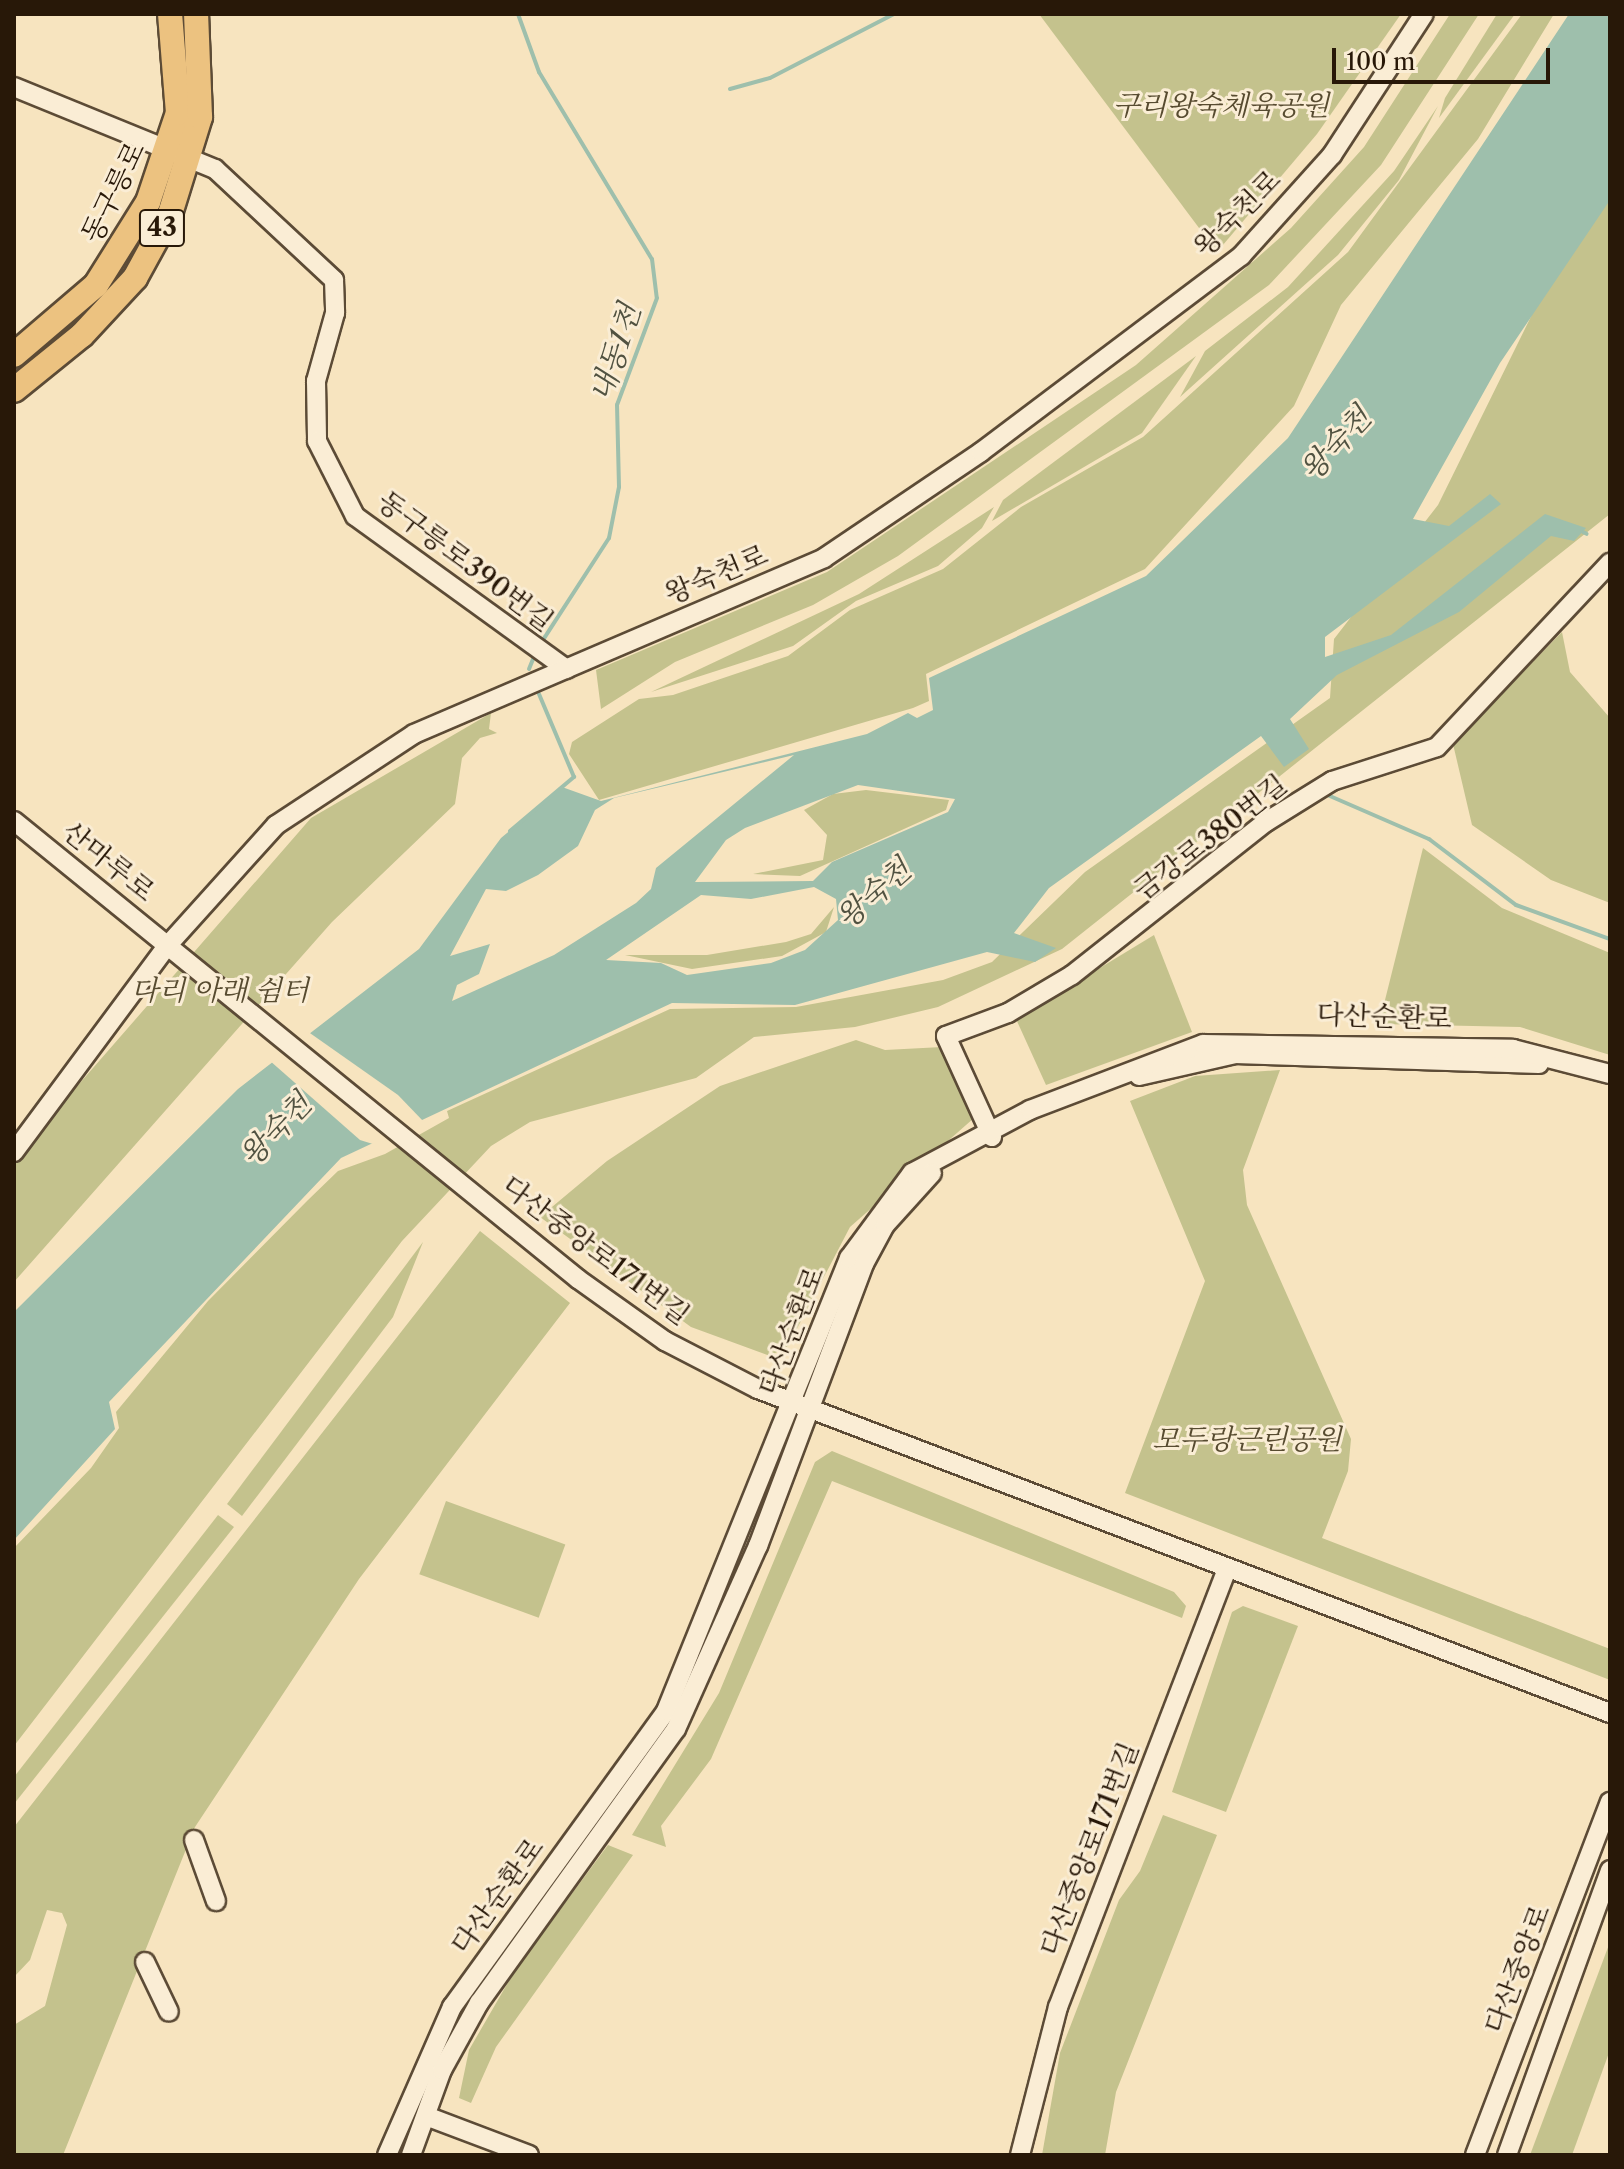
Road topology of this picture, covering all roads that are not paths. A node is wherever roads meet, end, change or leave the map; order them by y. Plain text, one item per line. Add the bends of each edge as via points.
1 (170, 14) edge
2 (196, 14) edge
3 (1424, 14) edge
4 (14, 87) edge
5 (170, 146) junction
6 (193, 157) junction
7 (14, 355) edge
8 (14, 390) edge
9 (1610, 563) edge
10 (566, 669) junction
11 (14, 821) edge
12 (174, 951) junction
13 (1610, 1074) edge
14 (1610, 1087) edge
15 (990, 1133) junction
16 (14, 1152) edge
17 (802, 1405) junction
18 (1227, 1569) junction
19 (1610, 1713) edge
20 (1610, 1802) edge
21 (194, 1840) dead end
22 (1610, 1870) edge
23 (216, 1901) dead end
24 (145, 1962) dead end
25 (169, 2012) dead end
26 (426, 2116) junction
27 (525, 2154) edge
28 (387, 2155) edge
29 (411, 2155) edge
30 (1020, 2155) edge
31 (1475, 2155) edge
32 (1507, 2155) edge

1 - 5 main road, 동구릉로 / 43 via 179,85
2 - 6 main road, 동구릉로 / 43 via 203,54
3 - 10 street, 왕숙천로 via 1332,155 1241,256 981,452 824,558
4 - 5 street, 동구릉로390번길
5 - 6 street, 동구릉로390번길
5 - 7 main road, 동구릉로 / 43 via 119,255 96,285
6 - 8 main road, 동구릉로 / 43 via 135,278 82,335
6 - 10 street, 동구릉로390번길 via 334,280 335,313 316,381 317,441 355,516
9 - 15 street, 금강로380번길 via 1437,747 1332,781 1266,822 1072,975 1008,1013 946,1036
10 - 12 street, 왕숙천로 via 414,734 276,825
11 - 12 street, 산마루로
12 - 16 street, 왕숙천로
12 - 17 street, 다산중앙로171번길 via 665,1341
13 - 15 street, 다산순환로 via 1513,1049 1216,1043 1147,1060
14 - 15 street, 다산순환로 via 1520,1062 1235,1054 1151,1071
15 - 17 street, 다산순환로 via 921,1181 885,1225
17 - 18 street, 다산중앙로171번길
17 - 26 street, 다산순환로 via 676,1729 479,2003
17 - 28 street, 다산순환로 via 666,1711 452,2007
18 - 19 street, 다산중앙로171번길
18 - 30 street, 다산중앙로171번길 via 1058,2007
20 - 31 street, 다산중앙로
21 - 23 street
22 - 32 street, 다산중앙로
24 - 25 street
26 - 27 street
26 - 29 street, 다산순환로

